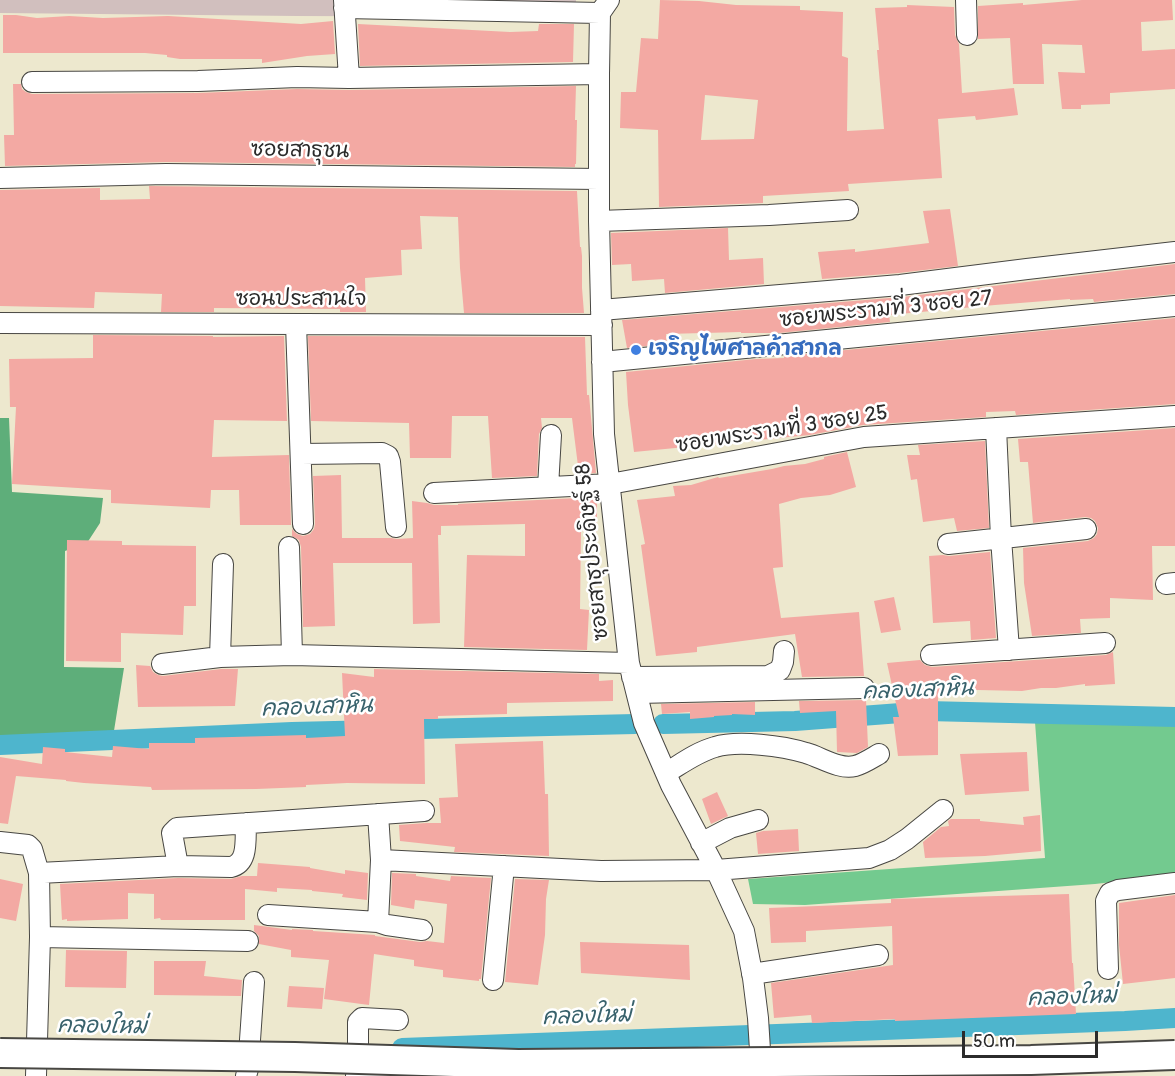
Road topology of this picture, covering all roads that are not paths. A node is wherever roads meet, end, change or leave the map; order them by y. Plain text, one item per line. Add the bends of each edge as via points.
1 (966, 0) edge
2 (344, 4) edge
3 (606, 4) edge
4 (967, 35) dead end
5 (599, 74) junction
6 (349, 78) junction
7 (32, 82) dead end
8 (0, 178) edge
9 (599, 179) junction
10 (848, 210) dead end
11 (599, 221) junction
12 (1175, 252) edge
13 (1175, 306) edge
14 (602, 318) junction
15 (0, 323) edge
16 (296, 324) junction
17 (602, 362) junction
18 (1175, 416) edge
19 (996, 428) junction
20 (551, 435) dead end
21 (301, 454) junction
22 (610, 484) junction
23 (549, 487) junction
24 (434, 493) dead end
25 (303, 524) dead end
26 (396, 527) dead end
27 (1086, 529) dead end
28 (1001, 538) junction
29 (948, 544) dead end
30 (289, 547) dead end
31 (223, 564) dead end
32 (1105, 643) dead end
33 (1010, 650) junction
34 (784, 651) dead end
35 (292, 655) junction
36 (931, 655) dead end
37 (220, 657) junction
38 (162, 664) dead end
39 (632, 678) junction
40 (864, 688) dead end
41 (879, 754) dead end
42 (666, 773) junction
43 (943, 810) dead end
44 (424, 811) dead end
45 (378, 814) junction
46 (758, 820) dead end
47 (246, 823) junction
48 (0, 842) edge
49 (701, 843) junction
50 (381, 860) junction
51 (178, 866) junction
52 (504, 866) junction
53 (716, 870) junction
54 (39, 873) junction
55 (1175, 883) edge
56 (268, 915) dead end
57 (378, 922) junction
58 (422, 930) dead end
59 (40, 937) junction
60 (248, 941) dead end
61 (878, 955) dead end
62 (1108, 969) dead end
63 (752, 974) junction
64 (493, 980) dead end
65 (254, 982) dead end
66 (398, 1020) dead end
67 (0, 1053) edge
68 (1175, 1055) edge
69 (365, 1065) edge
70 (518, 1065) junction
71 (36, 1069) edge
72 (761, 1071) edge
73 (247, 1072) edge
74 (356, 1076) edge

1 - 4 street
2 - 3 street
2 - 6 street
3 - 5 street, ซอยสาธุประดิษฐ์ 58
5 - 6 street
5 - 9 street, ซอยสาธุประดิษฐ์ 58
6 - 7 street
8 - 9 street, ซอยสาธุชน via 166,174
9 - 11 street, ซอยสาธุประดิษฐ์ 58
10 - 11 street
11 - 14 street, ซอยสาธุประดิษฐ์ 58
12 - 14 street, ซอนประสานใจ
13 - 17 street, ซอยพระรามที่ 3 ซอย 27
14 - 16 street, ซอนประสานใจ
14 - 17 street, ซอยสาธุประดิษฐ์ 58
15 - 16 street, ซอนประสานใจ
16 - 21 street
17 - 22 street, ซอยสาธุประดิษฐ์ 58
18 - 19 street, ซอยพระรามที่ 3 ซอย 25
19 - 22 street, ซอยพระรามที่ 3 ซอย 25 via 864,437
19 - 28 street
20 - 23 street
21 - 25 street
21 - 26 street via 388,456
22 - 23 street, ซอยพระรามที่ 3 ซอย 25
22 - 39 street, ซอยสาธุประดิษฐ์ 58
23 - 24 street, ซอยพระรามที่ 3 ซอย 25
27 - 28 street
28 - 29 street
28 - 33 street
30 - 35 street
31 - 37 street
32 - 33 street
33 - 36 street
34 - 39 street via 780,670 768,676
35 - 37 street
35 - 39 street
37 - 38 street
39 - 40 street
39 - 42 street, ซอยสาธุประดิษฐ์ 58 via 644,723
41 - 42 street via 854,766 842,766 806,753 765,745 730,745 703,752
42 - 49 street, ซอยสาธุประดิษฐ์ 58
43 - 53 street via 907,839 869,858
44 - 45 street
45 - 47 street
45 - 50 street
46 - 49 street via 730,828
47 - 51 street via 244,855 238,865
47 - 51 street via 177,828 172,833
48 - 54 street via 28,845
49 - 53 street, ซอยสาธุประดิษฐ์ 58
50 - 52 street
50 - 57 street
51 - 54 street
52 - 53 street via 601,871
52 - 64 street
53 - 63 street, ซอยสาธุประดิษฐ์ 58 via 744,931
54 - 59 street
55 - 62 street via 1110,893 1106,901
56 - 57 street
57 - 58 street
59 - 60 street
59 - 71 street
61 - 63 street
63 - 72 street, ซอยสาธุประดิษฐ์ 58
65 - 73 street
66 - 69 street via 362,1018 358,1022
67 - 70 highway, bridge
68 - 70 highway, bridge
69 - 70 highway, bridge
69 - 74 street

